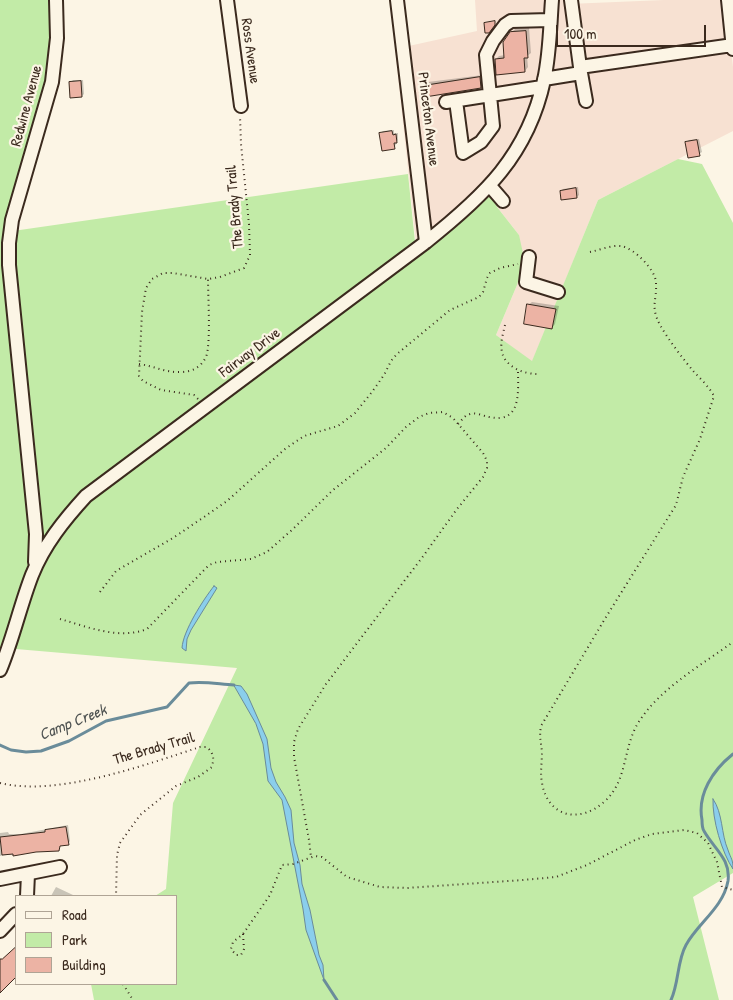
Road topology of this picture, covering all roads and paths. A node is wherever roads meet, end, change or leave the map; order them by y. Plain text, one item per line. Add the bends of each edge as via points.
1 (56, 0) edge
2 (227, 0) edge
3 (397, 0) edge
4 (552, 0) edge
5 (571, 0) edge
6 (728, 0) edge
7 (550, 20) junction
8 (733, 47) edge
9 (580, 70) junction
10 (543, 83) junction
11 (491, 95) junction
12 (586, 101) dead end
13 (241, 106) joint
14 (490, 186) junction
15 (503, 201) dead end
16 (426, 242) junction
17 (590, 252) dead end
18 (530, 259) joint
19 (208, 279) junction
20 (558, 292) dead end
21 (505, 325) dead end
22 (139, 364) junction
23 (518, 370) junction
24 (537, 374) dead end
25 (204, 407) junction
26 (458, 424) junction
27 (32, 576) junction
28 (100, 592) dead end
29 (60, 619) dead end
30 (733, 642) edge
31 (0, 670) edge
32 (0, 783) edge
33 (311, 857) junction
34 (60, 867) dead end
35 (28, 874) junction
36 (0, 879) edge
37 (733, 890) edge
38 (28, 895) edge
39 (116, 895) edge
40 (15, 915) edge
41 (0, 931) edge
42 (243, 934) junction
43 (124, 985) edge
44 (132, 1000) edge

1 - 27 street, Redwine Avenue via 57,38 52,82 18,198 9,243 36,534 36,561
2 - 13 street, Ross Avenue
3 - 16 street, Princeton Avenue
4 - 7 street, Fairway Drive
5 - 9 street via 582,51
6 - 8 street
7 - 10 street, Fairway Drive
7 - 11 street via 511,21 505,25 486,55
8 - 9 street
9 - 10 street
9 - 12 street
10 - 11 street
10 - 14 street, Fairway Drive via 521,140
11 - 11 street via 493,126 481,142 463,153 451,102
13 - 19 path, The Brady Trail via 240,137 250,254 244,268
14 - 15 street
14 - 16 street, Fairway Drive
16 - 25 street, Fairway Drive
17 - 30 path via 620,246 638,254 656,276 654,312 660,325 714,396 683,477 676,505 541,726 542,782 546,797 554,808 566,815 577,814 603,803 620,781 639,720 670,688
18 - 20 street via 526,282
18 - 28 path via 490,273 479,297 450,310 397,354 355,413 338,426 304,436 220,506 116,571
19 - 22 path, The Brady Trail via 163,272 152,279 146,288 142,312
19 - 22 path via 207,356 201,365 182,372 166,372
21 - 23 path via 502,352
22 - 25 path, The Brady Trail via 139,376 143,381 161,390 194,395
23 - 24 path
23 - 26 path via 518,398 511,414 504,418 469,414
25 - 27 street, Fairway Drive via 86,496 50,540
26 - 29 path via 443,412 419,417 266,552 251,559 209,564 147,629 125,634
26 - 33 path via 487,460 483,477 326,684 298,729 294,757
27 - 31 street, Fairway Drive
32 - 39 path, The Brady Trail via 46,786 92,778 208,746 214,759 212,767 160,797 140,815 120,843
33 - 37 path via 322,857 347,877 380,887 523,880 556,877 652,834 684,830 697,833 708,842 717,862 722,887
33 - 42 path via 282,866 270,895
34 - 35 street
35 - 36 street
35 - 38 street
40 - 41 street
42 - 42 path via 233,942 231,949 236,955 244,949
43 - 44 path

